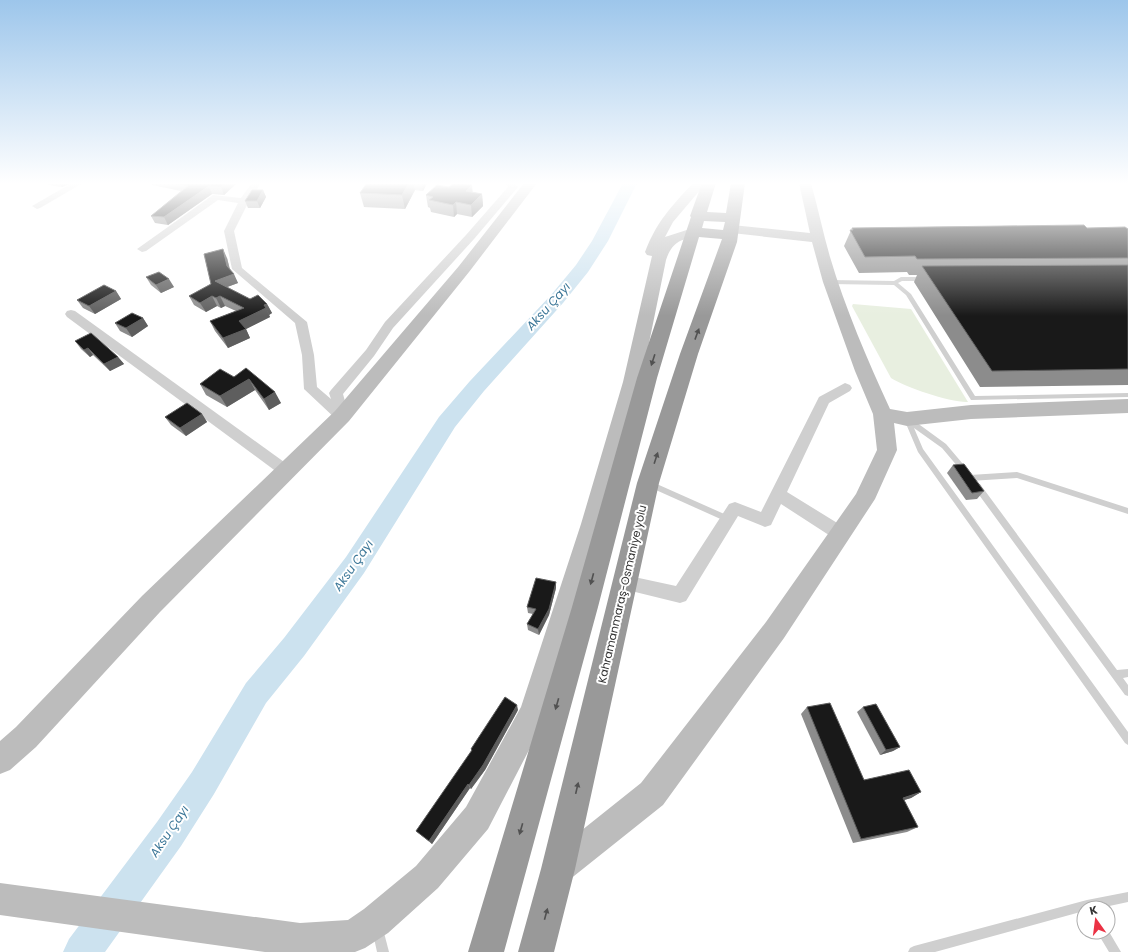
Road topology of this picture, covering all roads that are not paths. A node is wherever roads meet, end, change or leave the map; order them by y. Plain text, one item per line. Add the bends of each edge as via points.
1 (173, 227) edge
2 (231, 227) edge
3 (478, 227) edge
4 (496, 227) edge
5 (663, 227) edge
6 (668, 227) edge
7 (694, 227) edge
8 (816, 227) edge
9 (732, 228) junction
10 (693, 232) junction
11 (659, 234) junction
12 (818, 238) junction
13 (142, 249) dead end
14 (932, 279) edge
15 (831, 282) junction
16 (895, 283) junction
17 (71, 314) dead end
18 (635, 364) junction
19 (845, 388) dead end
20 (1128, 395) edge
21 (1128, 406) edge
22 (883, 414) junction
23 (342, 416) junction
24 (907, 419) junction
25 (286, 471) junction
26 (970, 478) junction
27 (648, 483) junction
28 (778, 494) junction
29 (1128, 511) edge
30 (728, 519) junction
31 (841, 534) junction
32 (625, 583) junction
33 (1128, 673) edge
34 (1115, 674) junction
35 (1128, 692) edge
36 (1128, 740) edge
37 (0, 760) edge
38 (558, 869) junction
39 (1128, 897) edge
40 (0, 899) edge
41 (1115, 900) edge
42 (1076, 909) edge
43 (376, 921) junction
44 (1108, 940) edge
45 (383, 952) edge
46 (486, 952) edge
47 (536, 952) edge
48 (914, 952) edge
49 (1115, 952) edge

1 - 13 street
2 - 23 street via 229,231 237,268 301,322 311,388
3 - 23 street via 388,325 370,354 336,394
4 - 23 street
5 - 11 street
6 - 11 street
7 - 10 highway
8 - 12 street
9 - 10 highway
9 - 12 street
27 -> 9 highway, Kahramanmaraş-Osmaniye yolu
10 - 18 street via 675,236 662,248
10 -> 46 highway via 647,378 585,607
11 - 18 street via 650,258
12 - 15 street
14 - 16 lane via 901,279
15 - 16 lane
15 - 22 street
16 - 20 lane via 908,294 973,398
17 - 25 street
18 - 43 street via 592,524 533,713 476,818 427,877
19 - 28 street via 824,400
21 - 24 street via 971,412
22 - 24 street
22 - 31 street via 887,450 864,499
23 - 25 street
24 - 26 lane via 944,446
24 - 36 lane via 920,450
25 - 37 street via 151,604 26,737
26 - 29 lane via 1017,475
26 - 34 lane
27 - 30 lane
27 - 32 highway, Kahramanmaraş-Osmaniye yolu
28 - 30 street via 765,520 735,508
28 - 31 street
30 - 32 street via 680,595
31 - 38 street via 775,630 652,794
38 -> 32 highway, Kahramanmaraş-Osmaniye yolu
33 - 34 lane
34 - 35 lane
47 -> 38 highway, Kahramanmaraş-Osmaniye yolu
39 - 41 lane
40 - 43 street via 300,940 353,936
42 - 48 lane
43 - 45 lane
44 - 49 lane

